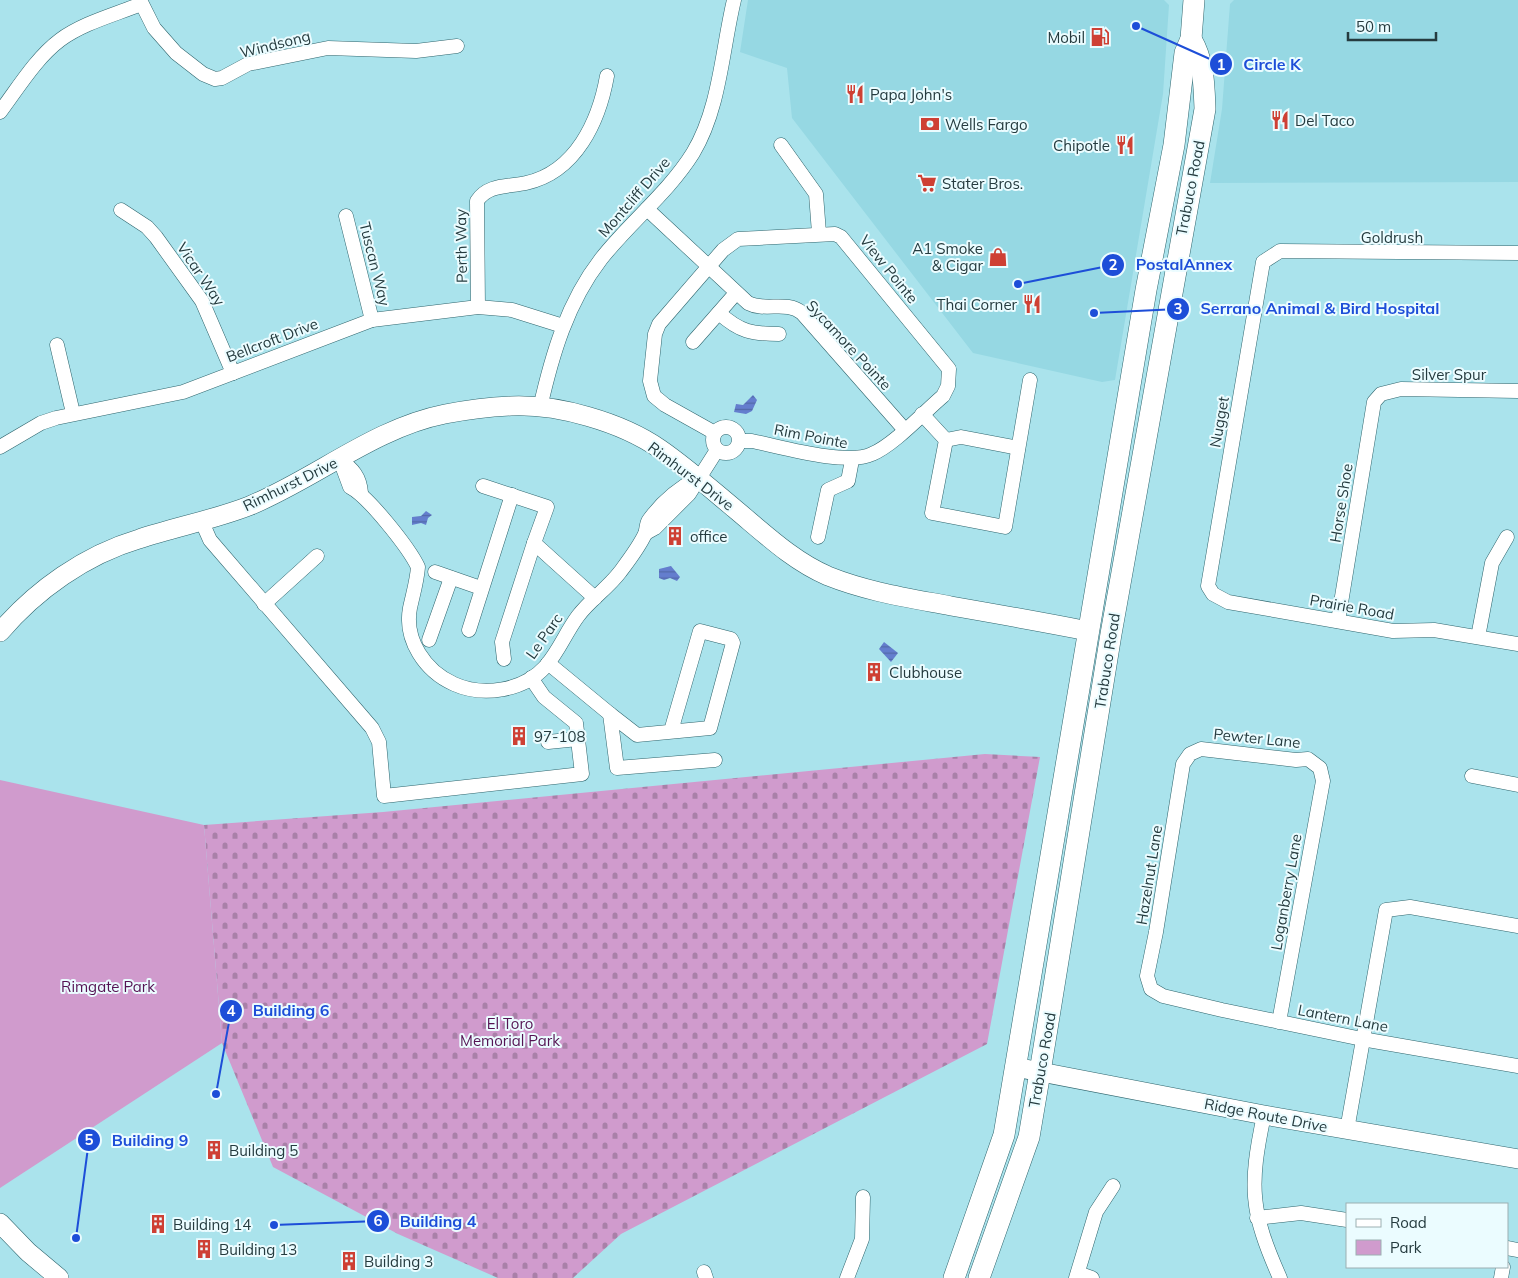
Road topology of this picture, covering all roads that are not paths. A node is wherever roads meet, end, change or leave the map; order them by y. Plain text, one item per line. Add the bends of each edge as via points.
1 (734, 0) edge
2 (1194, 0) edge
3 (140, 2) edge
4 (1192, 39) junction
5 (456, 46) dead end
6 (607, 76) dead end
7 (0, 112) edge
8 (781, 145) dead end
9 (647, 209) junction
10 (121, 210) dead end
11 (346, 216) dead end
12 (819, 233) junction
13 (1518, 253) edge
14 (1269, 258) joint
15 (708, 268) junction
16 (1146, 290) junction
17 (736, 293) junction
18 (478, 307) junction
19 (718, 313) junction
20 (372, 320) junction
21 (563, 326) junction
22 (779, 334) dead end
23 (693, 342) dead end
24 (57, 345) dead end
25 (233, 373) junction
26 (1030, 380) dead end
27 (1518, 390) edge
28 (1381, 394) joint
29 (540, 408) junction
30 (73, 412) junction
31 (1150, 413) junction
32 (922, 414) junction
33 (904, 429) junction
34 (715, 434) junction
35 (946, 440) junction
36 (740, 442) junction
37 (0, 447) edge
38 (1018, 448) junction
39 (717, 450) junction
40 (340, 460) junction
41 (852, 460) junction
42 (698, 478) junction
43 (483, 486) dead end
44 (512, 495) junction
45 (202, 522) junction
46 (818, 537) dead end
47 (1506, 537) dead end
48 (534, 543) junction
49 (316, 556) dead end
50 (1124, 563) junction
51 (435, 572) dead end
52 (451, 578) junction
53 (481, 588) junction
54 (1213, 594) joint
55 (595, 598) junction
56 (264, 604) junction
57 (1338, 621) junction
58 (469, 630) dead end
59 (1088, 630) junction
60 (0, 632) edge
61 (1478, 637) junction
62 (429, 640) dead end
63 (1518, 644) edge
64 (504, 659) dead end
65 (548, 663) junction
66 (531, 678) junction
67 (610, 714) junction
68 (671, 731) junction
69 (1095, 735) junction
70 (578, 739) junction
71 (548, 742) dead end
72 (1190, 754) joint
73 (715, 760) dead end
74 (1320, 768) joint
75 (1472, 776) dead end
76 (1518, 784) edge
77 (1053, 838) junction
78 (1518, 926) edge
79 (1063, 928) junction
80 (1163, 996) joint
81 (1279, 1022) junction
82 (1362, 1039) junction
83 (1518, 1066) edge
84 (1016, 1067) junction
85 (1040, 1072) junction
86 (1264, 1115) junction
87 (1347, 1130) junction
88 (1518, 1159) edge
89 (1113, 1186) dead end
90 (863, 1197) dead end
91 (1257, 1218) junction
92 (1346, 1220) edge
93 (0, 1223) edge
94 (1077, 1276) edge
95 (59, 1278) edge
96 (847, 1278) edge
97 (954, 1278) edge
98 (979, 1278) edge
99 (1092, 1278) edge
100 (1280, 1278) edge

1 - 9 street, Montcliff Drive via 706,125 694,152
2 - 4 main road, Trabuco Road
3 - 5 street, Windsong via 160,36 176,53 215,79 248,64 328,48 416,51
3 - 7 street via 76,30 58,42
4 - 16 main road, Trabuco Road via 1185,53 1174,145
4 - 31 main road, Trabuco Road via 1200,54 1205,109
6 - 18 street, Perth Way via 596,120 575,152 537,179 488,190 477,201
8 - 12 street via 816,194
9 - 15 street, Sycamore Pointe
9 - 21 street, Montcliff Drive via 601,260
10 - 25 street, Vicar Way via 156,237 202,301
11 - 20 street, Tuscan Way
12 - 15 street, View Pointe via 738,239 722,250
12 - 32 street, View Pointe via 841,237 949,369 948,386 943,396
13 - 14 street, Goldrush via 1280,252
14 - 54 street, Nugget via 1263,262 1260,272 1208,576 1208,586
15 - 17 street, Sycamore Pointe
15 - 34 street via 656,329 650,381 659,401
16 - 31 main road via 1155,295 1158,303 1142,397
16 - 59 main road, Trabuco Road
17 - 19 street
17 - 33 street, Sycamore Pointe via 754,306 790,307 802,313
18 - 20 street, Bellcroft Drive
18 - 21 street, Bellcroft Drive via 512,310
19 - 22 street via 732,325 755,334
19 - 23 street
20 - 25 street, Bellcroft Drive
21 - 29 street, Montcliff Drive
24 - 30 street
25 - 30 street, Bellcroft Drive via 183,392
26 - 38 street
27 - 28 street, Silver Spur via 1401,390
28 - 57 street, Horse Shoe via 1371,412
29 - 40 street, Rimhurst Drive via 510,406 444,415 386,434
29 - 42 street, Rimhurst Drive via 566,411 626,430 658,448
30 - 37 street, Bellcroft Drive via 41,423
31 - 50 main road, Trabuco Road
32 - 33 street, Rim Pointe
32 - 35 street
33 - 41 street, Rim Pointe via 872,454
34 - 36 street via 728,427 737,433
34 - 39 street via 713,442
35 - 38 street via 962,437
35 - 38 street via 932,513 1005,527
36 - 39 street via 731,453
36 - 41 street, Rim Pointe via 752,441
39 - 42 street
40 - 45 street, Rimhurst Drive via 258,502
40 - 66 street, Le Parc via 352,468 360,482 361,493 402,540 418,567 409,621 416,649 426,664 450,682 476,691 503,689
41 - 46 street via 848,480 828,490
42 - 55 street, Le Parc via 689,494 676,499 655,528 646,533 618,574
42 - 59 street, Rimhurst Drive via 791,555 827,576 877,593
43 - 44 street
44 - 48 street via 547,507
44 - 53 street
45 - 56 street via 210,540
45 - 60 street, Rimhurst Drive via 138,539 92,559 41,591
47 - 61 street via 1492,563
48 - 55 street
48 - 64 street via 502,642
49 - 56 street
50 - 59 main road via 1114,574 1106,606 1097,624
50 - 69 main road, Trabuco Road
51 - 52 street
52 - 53 street
52 - 62 street
53 - 58 street
54 - 57 street, Prairie Road via 1228,602
55 - 65 street, Le Parc via 580,614
56 - 70 street via 372,728 379,742 384,796 582,774
57 - 61 street, Prairie Road via 1393,631 1434,630
59 - 69 main road via 1094,656 1086,721
59 - 77 main road, Trabuco Road
61 - 63 street, Prairie Road
65 - 66 street, Le Parc
65 - 67 street
66 - 70 street via 544,697 576,723
67 - 68 street via 637,735
67 - 73 street via 617,768
68 - 68 street via 700,631 731,639 733,643 710,728
69 - 79 main road, Trabuco Road
70 - 71 street
72 - 74 street, Pewter Lane via 1201,749 1308,759
72 - 80 street, Hazelnut Lane via 1183,764 1147,976 1151,989
74 - 81 street, Loganberry Lane via 1323,781
75 - 76 street
77 - 79 main road via 1060,860 1054,911
77 - 84 main road, Trabuco Road
78 - 82 street via 1410,907 1386,910
79 - 85 main road, Trabuco Road
80 - 81 street, Lantern Lane
81 - 82 street, Lantern Lane
82 - 83 street, Lantern Lane
82 - 87 street
84 - 85 street, Ridge Route Drive
84 - 97 main road, Trabuco Road via 1004,1135
85 - 86 street, Ridge Route Drive
85 - 98 main road, Trabuco Road via 1029,1137
86 - 87 street, Ridge Route Drive
86 - 91 street via 1254,1169
87 - 88 street, Ridge Route Drive
89 - 94 street via 1096,1212
90 - 96 street via 862,1238
91 - 92 street via 1301,1213
91 - 100 street
93 - 95 street
94 - 99 street

